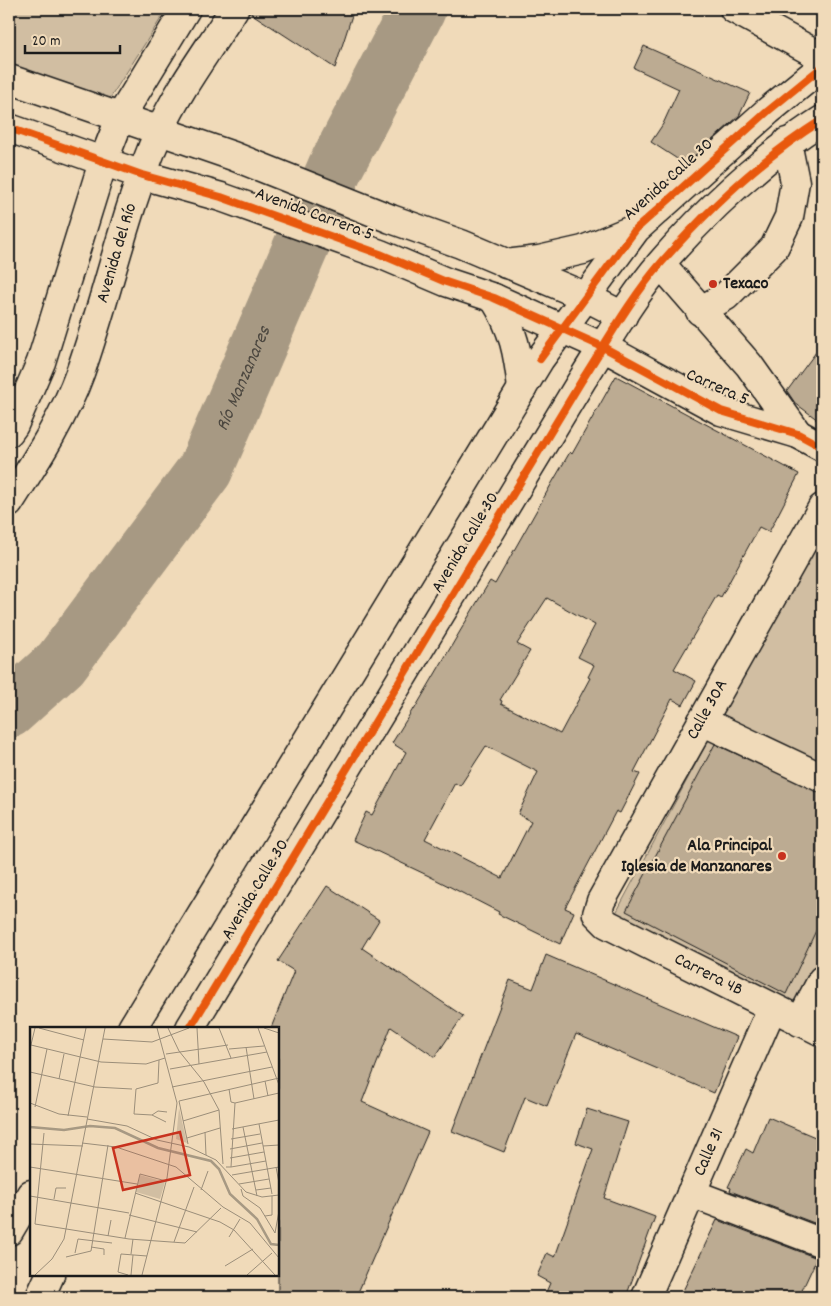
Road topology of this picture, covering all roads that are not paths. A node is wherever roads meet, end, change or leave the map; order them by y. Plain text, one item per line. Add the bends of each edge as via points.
1 (186, 9) edge
2 (234, 9) edge
3 (734, 9) edge
4 (822, 57) edge
5 (822, 67) edge
6 (9, 79) edge
7 (121, 116) junction
8 (822, 120) edge
9 (9, 128) edge
10 (160, 131) junction
11 (787, 142) junction
12 (103, 162) junction
13 (142, 175) junction
14 (636, 229) junction
15 (506, 264) junction
16 (661, 264) junction
17 (584, 296) junction
18 (494, 298) junction
19 (700, 311) junction
20 (624, 316) junction
21 (562, 328) junction
22 (603, 347) junction
23 (522, 390) junction
24 (9, 432) edge
25 (798, 434) junction
26 (822, 447) edge
27 (9, 503) edge
28 (822, 508) edge
29 (702, 721) junction
30 (822, 778) edge
31 (597, 914) joint
32 (822, 980) edge
33 (772, 1008) junction
34 (133, 1027) edge
35 (191, 1027) edge
36 (811, 1027) edge
37 (691, 1193) junction
38 (30, 1196) edge
39 (9, 1231) edge
40 (822, 1243) edge
41 (50, 1276) edge
42 (40, 1297) edge
43 (646, 1297) edge

1 - 7 main road
2 - 10 main road, Avenida del Río via 175,101
3 - 4 main road
5 - 14 main road, Avenida Calle 30
6 - 7 main road, Avenida Carrera 5
7 - 10 main road, Avenida Carrera 5
7 - 12 main road
8 - 11 main road, Avenida Calle 30
9 - 12 main road, Avenida Carrera 5
10 - 13 main road, Avenida del Río
10 - 15 main road, Avenida Carrera 5 via 233,156
11 - 16 main road, Avenida Calle 30 via 731,191
11 - 19 main road via 795,182 789,217 774,248 726,296
12 - 13 main road, Avenida Carrera 5
12 - 24 main road via 41,362
13 - 18 main road, Avenida Carrera 5 via 220,197
13 - 27 main road, Avenida del Río via 79,375 44,449
14 - 15 main road via 583,250
14 - 17 main road, Avenida Calle 30
15 - 17 main road, Avenida Carrera 5
16 - 19 main road
16 - 20 main road, Avenida Calle 30
17 - 20 main road, Avenida Carrera 5
17 - 21 main road, Avenida Calle 30
18 - 21 main road, Avenida Carrera 5
18 - 23 main road via 508,321 518,355
19 - 25 main road via 749,365
20 - 22 main road, Avenida Calle 30
21 - 22 main road, Avenida Carrera 5
21 - 23 main road, Avenida Calle 30
22 - 25 main road, Carrera 5 via 721,411
22 - 35 main road, Avenida Calle 30
23 - 34 main road, Avenida Calle 30
25 - 26 main road, Carrera 5
28 - 29 main road, Calle 30A
29 - 30 main road
29 - 31 main road, Calle 30A via 601,901
31 - 33 main road, Carrera 4B via 607,924
32 - 36 main road
33 - 36 main road, Carrera 4B
33 - 37 main road, Calle 31
37 - 40 main road
37 - 43 main road, Calle 31
38 - 39 main road
41 - 42 main road

